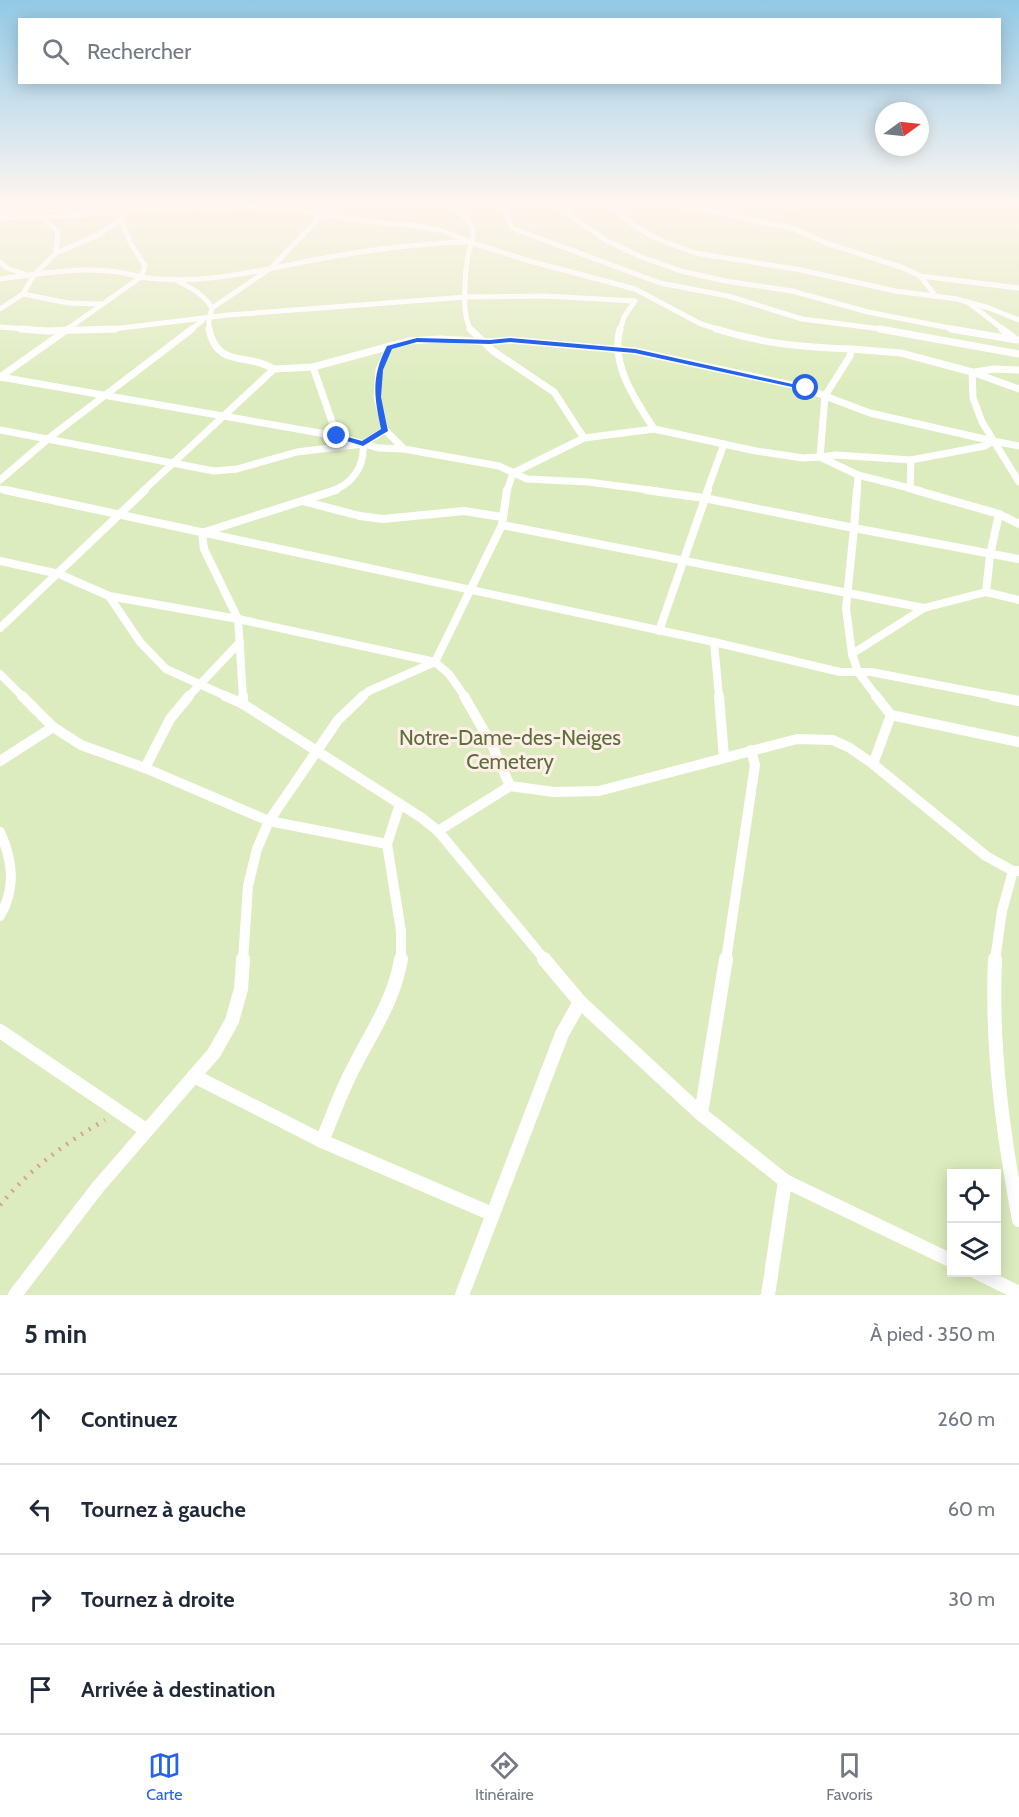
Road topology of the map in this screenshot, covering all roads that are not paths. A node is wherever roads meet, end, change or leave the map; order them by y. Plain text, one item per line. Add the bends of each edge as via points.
1 (2, 263) edge
2 (46, 263) edge
3 (143, 263) edge
4 (275, 263) edge
5 (298, 263) edge
6 (467, 263) edge
7 (540, 263) edge
8 (607, 263) edge
9 (660, 263) edge
10 (748, 263) edge
11 (889, 263) edge
12 (271, 268) junction
13 (34, 275) junction
14 (920, 276) junction
15 (141, 277) junction
16 (0, 279) edge
17 (177, 281) junction
18 (660, 283) junction
19 (1019, 288) edge
20 (646, 293) junction
21 (23, 294) junction
22 (935, 295) junction
23 (466, 297) junction
24 (635, 301) junction
25 (969, 303) junction
26 (101, 304) junction
27 (213, 308) junction
28 (0, 309) edge
29 (207, 318) junction
30 (1019, 320) edge
31 (0, 327) edge
32 (66, 330) junction
33 (1018, 340) edge
34 (482, 342) junction
35 (389, 348) junction
36 (617, 349) junction
37 (851, 350) junction
38 (1019, 354) edge
39 (314, 367) junction
40 (274, 369) junction
41 (1019, 370) edge
42 (972, 372) junction
43 (0, 377) edge
44 (1019, 388) edge
45 (825, 396) junction
46 (103, 397) junction
47 (221, 417) junction
48 (654, 429) junction
49 (0, 430) edge
50 (385, 430) junction
51 (337, 436) junction
52 (50, 438) junction
53 (585, 438) junction
54 (993, 441) junction
55 (363, 444) junction
56 (724, 444) junction
57 (1019, 446) edge
58 (404, 449) junction
59 (820, 457) junction
60 (911, 460) junction
61 (171, 464) junction
62 (513, 473) junction
63 (858, 475) junction
64 (0, 480) edge
65 (1019, 482) edge
66 (0, 489) edge
67 (910, 489) junction
68 (704, 498) junction
69 (304, 502) junction
70 (999, 514) junction
71 (120, 516) junction
72 (502, 521) junction
73 (1019, 524) edge
74 (854, 528) junction
75 (202, 533) junction
76 (990, 555) junction
77 (1019, 560) edge
78 (0, 561) edge
79 (685, 561) junction
80 (59, 574) junction
81 (471, 591) junction
82 (986, 592) junction
83 (846, 593) junction
84 (109, 596) junction
85 (1019, 600) edge
86 (924, 608) junction
87 (238, 619) junction
88 (0, 628) edge
89 (659, 631) junction
90 (240, 642) junction
91 (714, 642) junction
92 (852, 654) junction
93 (435, 662) junction
94 (858, 672) junction
95 (0, 674) edge
96 (199, 684) junction
97 (1019, 701) edge
98 (243, 704) junction
99 (891, 715) junction
100 (52, 727) junction
101 (1019, 742) edge
102 (751, 750) junction
103 (316, 751) junction
104 (724, 757) junction
105 (0, 761) edge
106 (873, 764) junction
107 (146, 768) junction
108 (510, 786) junction
109 (400, 804) junction
110 (269, 820) junction
111 (438, 831) junction
112 (0, 832) edge
113 (387, 844) junction
114 (1016, 871) edge
115 (0, 916) edge
116 (580, 1002) junction
117 (0, 1031) edge
118 (194, 1076) junction
119 (701, 1114) junction
120 (146, 1130) junction
121 (322, 1141) junction
122 (785, 1181) junction
123 (492, 1214) junction
124 (1019, 1220) edge
125 (947, 1259) edge
126 (986, 1277) edge
127 (1019, 1293) edge
128 (15, 1295) edge
129 (462, 1295) edge
130 (768, 1295) edge

1 - 13 lane via 19,273
2 - 13 lane
3 - 15 lane
4 - 12 lane
5 - 12 lane
6 - 23 lane
7 - 20 lane
8 - 18 lane
9 - 33 lane via 725,281 792,291 898,319
10 - 22 lane
11 - 14 lane
12 - 17 lane
12 - 27 lane
13 - 15 lane via 93,270
13 - 16 lane
13 - 21 lane
14 - 19 lane
14 - 22 lane
15 - 17 lane
15 - 26 lane
17 - 27 lane via 193,288
18 - 20 lane
18 - 38 lane via 728,296 821,323 882,329
20 - 24 lane
20 - 37 lane via 701,324 754,341
21 - 26 lane via 68,303
21 - 28 lane
22 - 25 lane
23 - 24 lane
23 - 29 lane
23 - 34 lane via 467,325
24 - 36 lane via 627,309 617,336
25 - 30 lane
25 - 33 lane
26 - 32 lane
27 - 29 lane
29 - 32 lane
29 - 40 lane via 211,342 223,355
29 - 46 lane
31 - 32 lane
32 - 43 lane
34 - 35 lane via 417,340
34 - 36 lane via 510,340
34 - 53 lane via 554,392
35 - 39 lane via 353,354
35 - 50 lane via 377,383
36 - 45 lane via 759,377
36 - 48 lane via 631,396
37 - 42 lane via 901,353
37 - 45 lane
39 - 40 lane
39 - 51 lane
40 - 47 lane
41 - 42 lane
42 - 44 lane
42 - 54 lane via 973,398
43 - 46 lane
45 - 54 lane via 870,413
45 - 59 lane
46 - 47 lane
46 - 52 lane
47 - 51 lane
47 - 61 lane
48 - 53 lane
48 - 56 lane
49 - 52 lane
50 - 55 lane
50 - 58 lane
51 - 55 lane
52 - 61 lane
52 - 64 lane
53 - 62 lane
54 - 57 lane
54 - 60 lane via 985,446
54 - 65 lane
55 - 58 lane
55 - 61 lane via 297,452 228,471
55 - 69 lane via 365,453 353,480
56 - 59 lane via 782,456
56 - 68 lane
58 - 62 lane via 499,466
59 - 60 lane
59 - 63 lane
60 - 67 lane
61 - 71 lane
62 - 68 lane via 526,479 588,482
62 - 72 lane
63 - 67 lane
63 - 74 lane
66 - 71 lane
67 - 70 lane
68 - 74 lane
68 - 79 lane
69 - 72 lane via 383,519 464,511
69 - 75 lane
70 - 73 lane
70 - 76 lane
71 - 75 lane
71 - 80 lane
72 - 79 lane
72 - 81 lane
74 - 76 lane
74 - 83 lane
75 - 81 lane
75 - 87 lane via 204,549
76 - 77 lane
76 - 82 lane
78 - 80 lane
79 - 83 lane
79 - 89 lane
80 - 84 lane
80 - 88 lane
81 - 89 lane
81 - 93 lane
82 - 85 lane
82 - 86 lane
83 - 86 lane
83 - 92 lane
84 - 87 lane
84 - 96 lane via 141,642 166,669
86 - 92 lane
87 - 90 lane
87 - 93 lane
89 - 91 lane
90 - 96 lane
90 - 98 lane
91 - 94 lane via 840,672
91 - 104 lane
92 - 94 lane
93 - 103 lane via 369,691 338,720
93 - 108 lane via 468,704
94 - 97 lane
94 - 99 lane
95 - 100 lane
96 - 98 lane
96 - 107 lane via 171,719
98 - 103 lane
99 - 101 lane
99 - 106 lane
100 - 105 lane
100 - 107 lane via 81,745
102 - 104 lane
102 - 106 lane via 816,738 833,740
102 - 119 lane via 754,765 748,821
103 - 109 lane
103 - 110 lane
104 - 108 lane via 599,791 571,794
106 - 114 lane via 986,856
107 - 110 lane
108 - 111 lane
109 - 111 lane
109 - 113 lane
110 - 113 lane
110 - 118 lane via 248,886 241,989 232,1021 214,1053
111 - 116 lane
112 - 115 lane via 12,860 11,883
113 - 121 lane via 401,931 397,984 349,1076
114 - 124 lane via 1002,898 992,1001 995,1055
116 - 119 lane
116 - 123 lane via 562,1034
117 - 120 lane
118 - 120 lane
118 - 121 lane
119 - 122 lane
120 - 128 lane
121 - 123 lane
122 - 125 lane
122 - 130 lane
123 - 129 lane
126 - 127 lane

